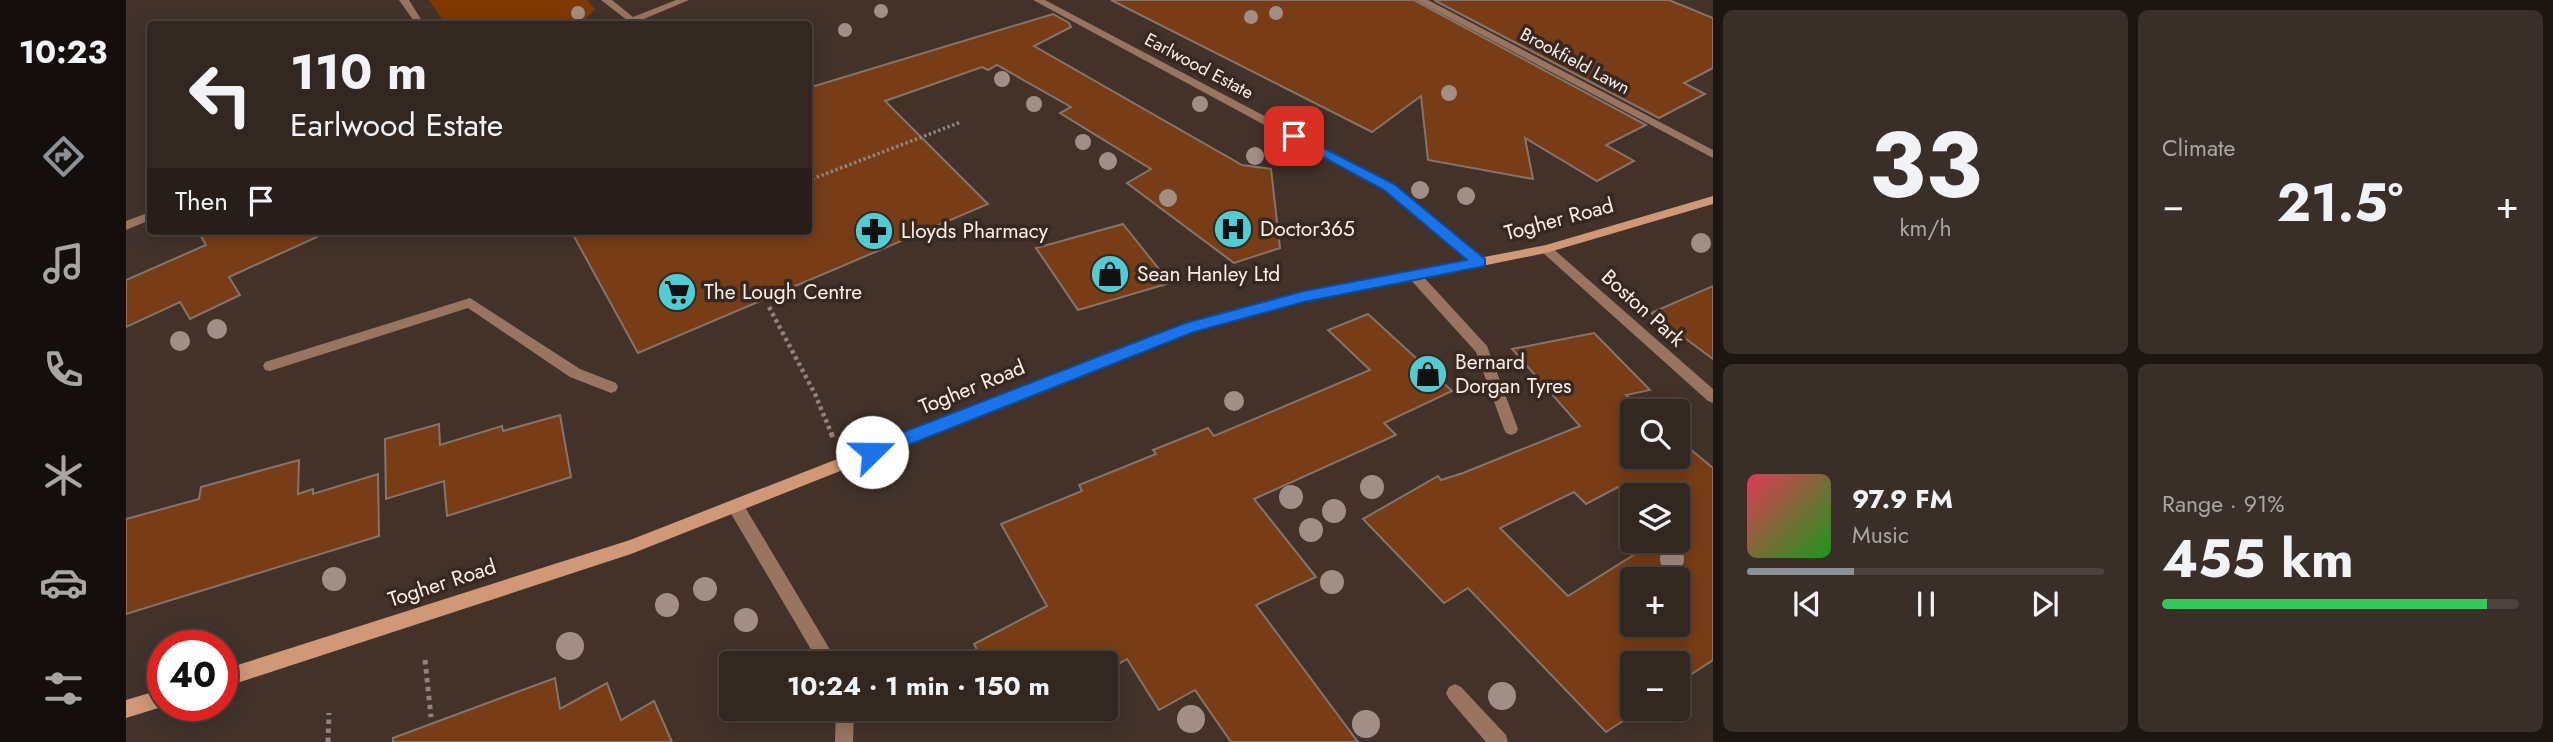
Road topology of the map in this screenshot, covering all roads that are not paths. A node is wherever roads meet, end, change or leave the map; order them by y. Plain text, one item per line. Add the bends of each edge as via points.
1 (404, 0) edge
2 (606, 0) edge
3 (684, 0) edge
4 (1038, 0) edge
5 (1421, 0) edge
6 (418, 21) edge
7 (625, 21) edge
8 (632, 21) edge
9 (1713, 155) edge
10 (1713, 200) edge
11 (147, 217) edge
12 (126, 226) edge
13 (1546, 249) junction
14 (1480, 262) junction
15 (1414, 275) junction
16 (270, 366) dead end
17 (611, 387) dead end
18 (1713, 397) edge
19 (1511, 429) dead end
20 (736, 507) junction
21 (822, 651) edge
22 (238, 674) edge
23 (1455, 693) dead end
24 (147, 703) edge
25 (126, 709) edge
26 (845, 721) edge
27 (844, 742) edge
28 (1499, 742) edge

1 - 6 street
2 - 7 street
3 - 8 street
4 - 14 street, Earlwood Estate via 1389,187
5 - 9 street, Brookfield Lawn
10 - 13 street, Togher Road
11 - 12 street
13 - 14 street, Togher Road
13 - 18 street, Boston Park
14 - 15 street, Togher Road
15 - 19 street via 1482,350
15 - 20 street, Togher Road via 1190,327
16 - 17 street via 470,303 575,373
20 - 21 street
20 - 22 street, Togher Road via 631,547
23 - 28 street
24 - 25 street
26 - 27 street

